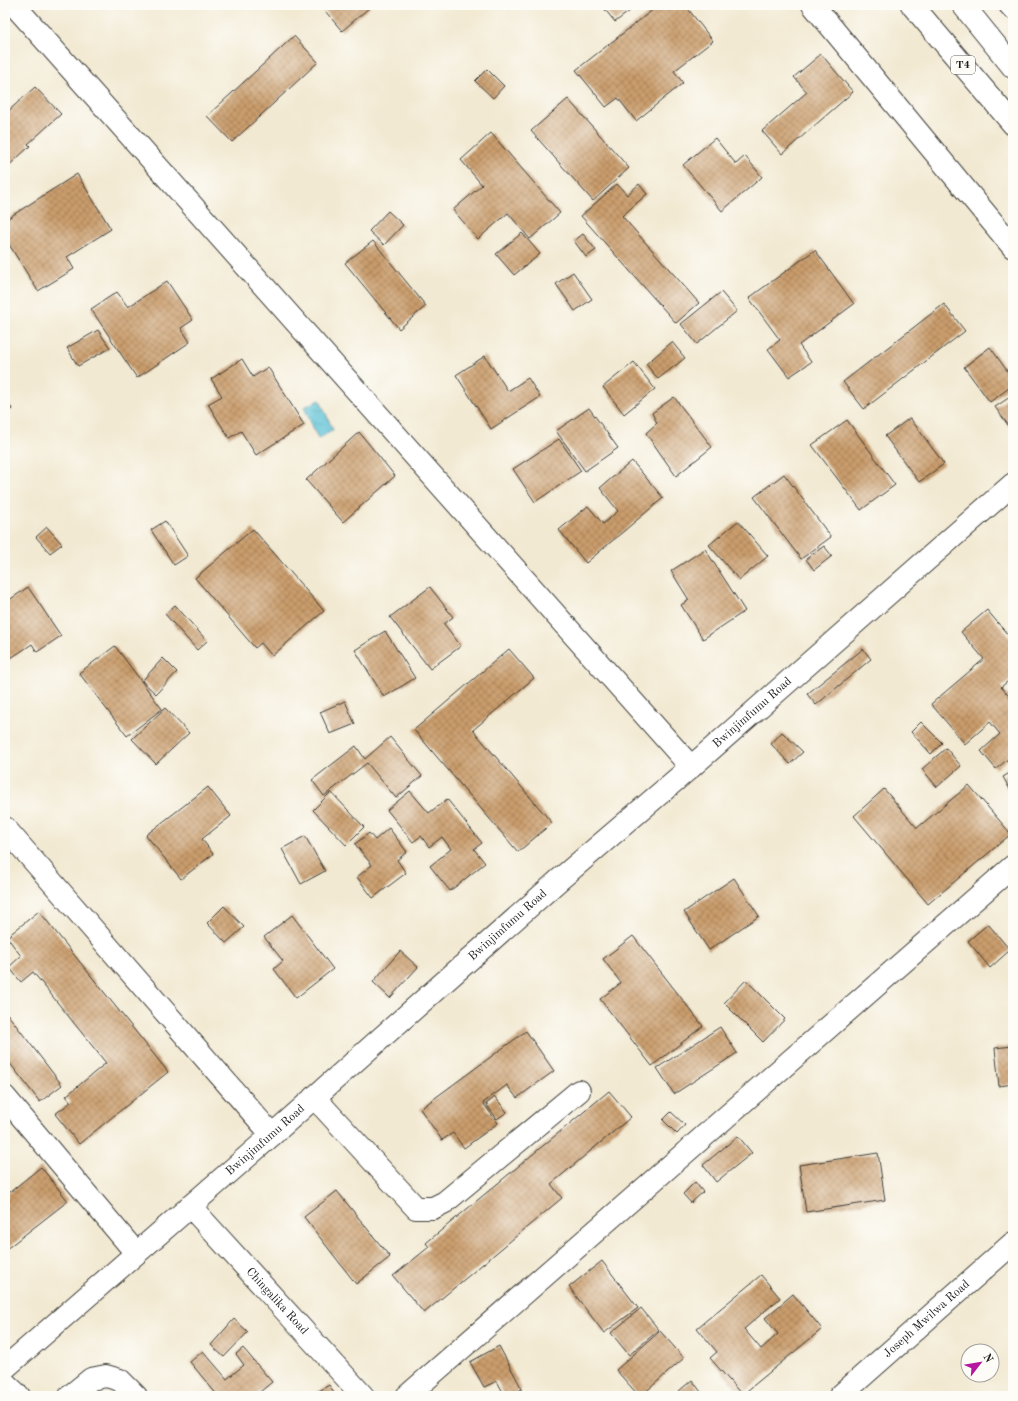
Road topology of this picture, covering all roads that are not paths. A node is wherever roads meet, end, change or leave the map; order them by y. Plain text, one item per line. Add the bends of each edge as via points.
1 (14, 5) edge
2 (813, 5) edge
3 (912, 5) edge
4 (963, 5) edge
5 (1010, 5) edge
6 (1013, 8) edge
7 (1013, 67) edge
8 (1013, 124) edge
9 (1013, 247) edge
10 (1013, 484) edge
11 (691, 768) junction
12 (5, 828) edge
13 (1013, 866) edge
14 (579, 1091) dead end
15 (5, 1097) edge
16 (314, 1097) junction
17 (272, 1135) junction
18 (190, 1206) junction
19 (1013, 1243) edge
20 (136, 1253) junction
21 (5, 1368) edge
22 (5, 1383) edge
23 (19, 1396) edge
24 (70, 1396) edge
25 (136, 1396) edge
26 (363, 1396) edge
27 (407, 1396) edge
28 (840, 1396) edge

1 - 11 street
2 - 9 street
3 - 8 street, T4
4 - 7 street
5 - 6 street
10 - 11 street, Bwinjimfumu Road
11 - 16 street, Bwinjimfumu Road via 559,880
12 - 17 street
13 - 27 street
14 - 16 street via 445,1202 433,1208 416,1208
15 - 20 street
16 - 17 street, Bwinjimfumu Road
17 - 18 street, Bwinjimfumu Road
18 - 20 street, Bwinjimfumu Road
18 - 26 street, Chingalika Road
19 - 28 street, Joseph Mwilwa Road
20 - 21 street, Bwinjimfumu Road
22 - 23 street
24 - 25 street via 91,1379 106,1376 120,1380

